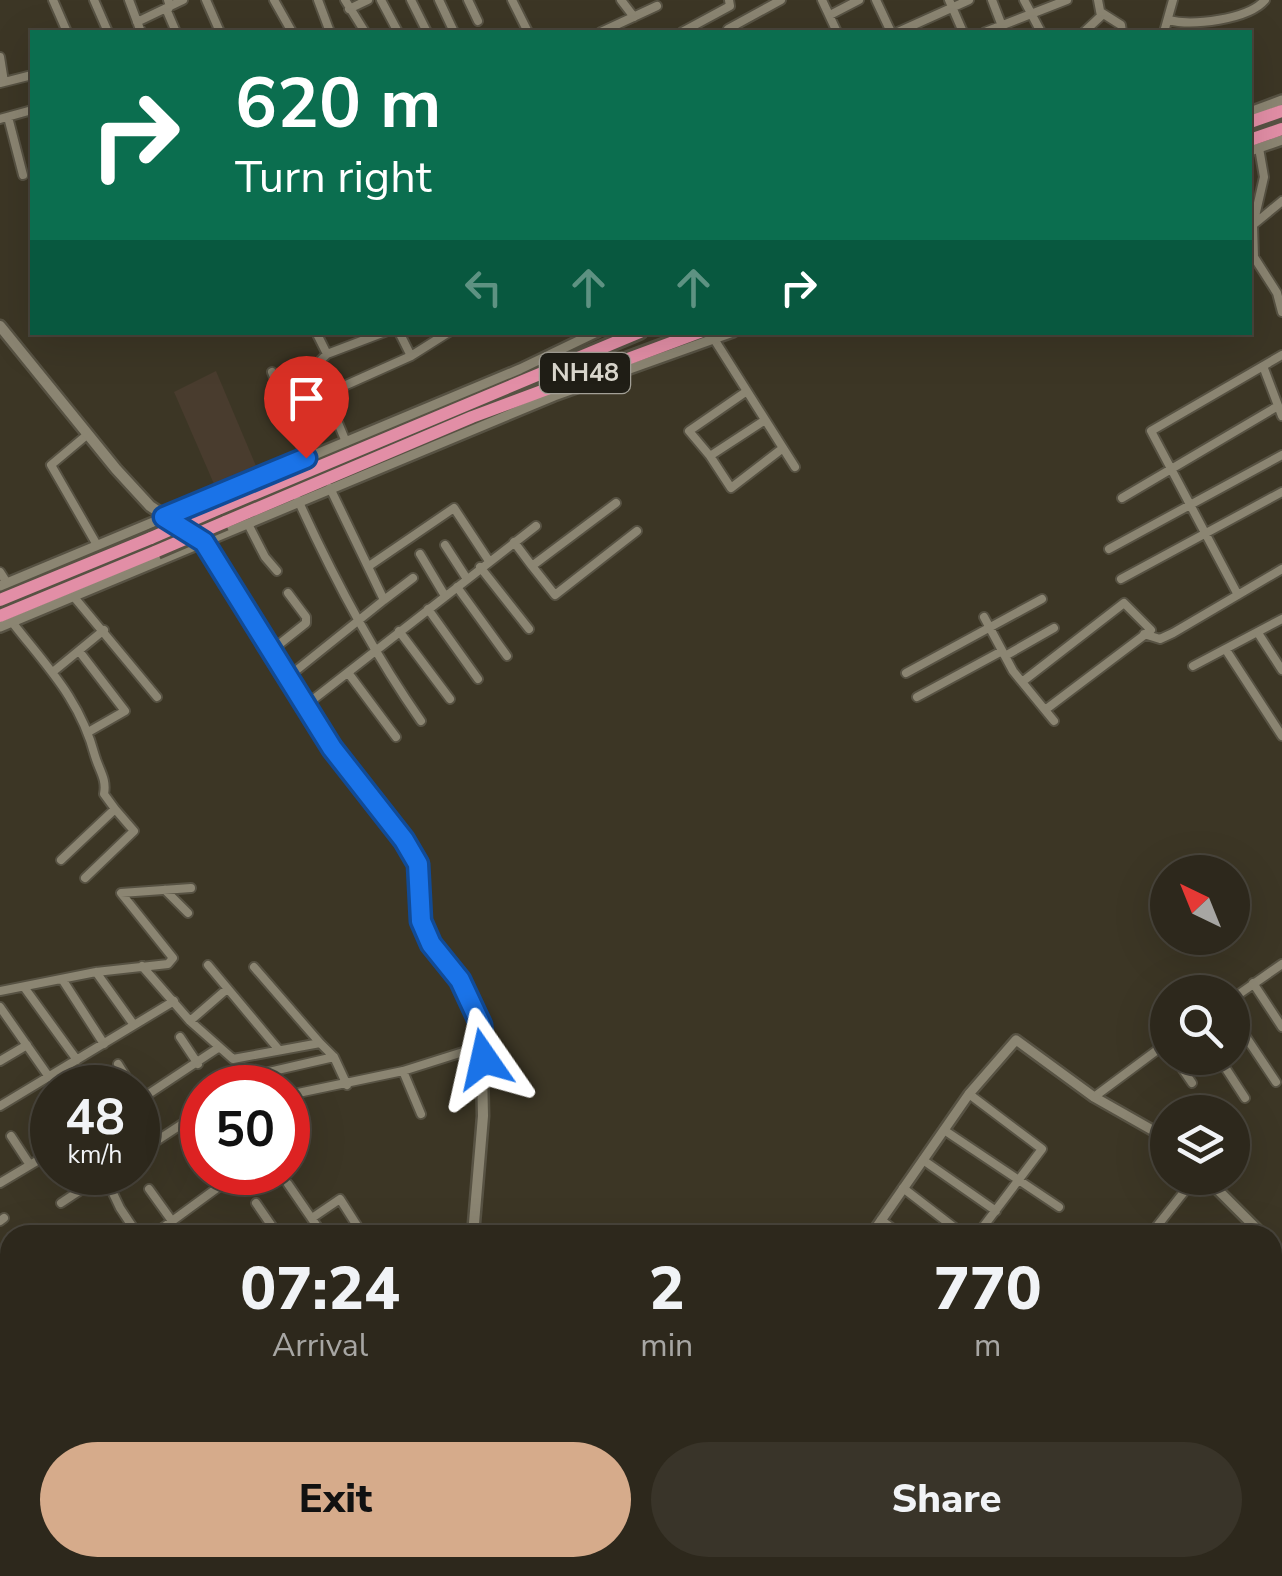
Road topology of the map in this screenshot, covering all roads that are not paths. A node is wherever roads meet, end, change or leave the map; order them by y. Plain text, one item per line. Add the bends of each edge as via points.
1 (94, 0) edge
2 (129, 0) edge
3 (183, 0) edge
4 (206, 0) edge
5 (274, 0) edge
6 (318, 0) edge
7 (368, 0) edge
8 (382, 0) edge
9 (411, 0) edge
10 (439, 0) edge
11 (468, 0) edge
12 (512, 0) edge
13 (622, 0) edge
14 (729, 0) edge
15 (780, 0) edge
16 (822, 0) edge
17 (858, 0) edge
18 (876, 0) edge
19 (969, 0) edge
20 (992, 0) edge
21 (1024, 0) edge
22 (1066, 0) edge
23 (1098, 0) edge
24 (1173, 0) edge
25 (1265, 0) edge
26 (56, 1) edge
27 (169, 3) edge
28 (950, 4) edge
29 (347, 5) edge
30 (657, 6) dead end
31 (1102, 13) junction
32 (1030, 14) junction
33 (830, 15) junction
34 (634, 17) junction
35 (1168, 20) junction
36 (136, 22) junction
37 (478, 22) dead end
38 (1002, 26) junction
39 (526, 29) edge
40 (66, 30) edge
41 (107, 30) edge
42 (140, 30) edge
43 (175, 30) edge
44 (219, 30) edge
45 (291, 30) edge
46 (329, 30) edge
47 (364, 30) edge
48 (397, 30) edge
49 (426, 30) edge
50 (453, 30) edge
51 (605, 30) edge
52 (686, 30) edge
53 (728, 30) dead end
54 (836, 30) edge
55 (893, 30) edge
56 (898, 30) edge
57 (962, 30) edge
58 (991, 30) edge
59 (1039, 30) edge
60 (1086, 30) edge
61 (1122, 30) edge
62 (1165, 30) edge
63 (0, 58) edge
64 (30, 76) edge
65 (2, 82) edge
66 (1282, 100) edge
67 (30, 111) edge
68 (1252, 111) edge
69 (1282, 111) edge
70 (4, 118) edge
71 (1252, 121) edge
72 (1282, 129) edge
73 (1282, 140) edge
74 (1253, 146) edge
75 (23, 175) dead end
76 (1282, 201) edge
77 (1253, 224) junction
78 (1252, 256) edge
79 (1282, 312) edge
80 (0, 326) edge
81 (317, 335) edge
82 (400, 335) edge
83 (444, 335) edge
84 (633, 335) edge
85 (692, 335) edge
86 (725, 335) edge
87 (364, 337) edge
88 (574, 337) edge
89 (714, 339) junction
90 (326, 354) junction
91 (1282, 355) edge
92 (411, 356) junction
93 (1263, 366) junction
94 (272, 372) dead end
95 (321, 383) junction
96 (747, 391) junction
97 (326, 394) junction
98 (283, 399) junction
99 (1281, 412) edge
100 (765, 420) junction
101 (88, 434) junction
102 (346, 442) junction
103 (784, 448) junction
104 (1282, 454) edge
105 (710, 456) junction
106 (306, 458) junction
107 (795, 467) dead end
108 (1170, 469) junction
109 (330, 488) junction
110 (1282, 492) edge
111 (1122, 498) dead end
112 (298, 500) junction
113 (616, 504) dead end
114 (1189, 505) junction
115 (222, 515) junction
116 (164, 517) junction
117 (248, 524) junction
118 (536, 526) dead end
119 (637, 531) dead end
120 (1206, 534) junction
121 (204, 542) junction
122 (514, 542) junction
123 (154, 544) junction
124 (97, 545) junction
125 (445, 545) dead end
126 (1108, 549) dead end
127 (420, 554) dead end
128 (484, 564) junction
129 (369, 566) junction
130 (532, 566) junction
131 (1282, 570) edge
132 (276, 571) dead end
133 (0, 572) edge
134 (413, 578) dead end
135 (466, 579) junction
136 (1121, 579) dead end
137 (3, 585) edge
138 (457, 587) junction
139 (288, 593) dead end
140 (1238, 595) junction
141 (74, 596) junction
142 (445, 596) junction
143 (1042, 598) dead end
144 (0, 600) edge
145 (384, 600) junction
146 (428, 609) junction
147 (984, 617) dead end
148 (6, 619) edge
149 (359, 620) junction
150 (1282, 620) edge
151 (0, 628) edge
152 (989, 628) junction
153 (1054, 628) dead end
154 (529, 629) dead end
155 (104, 630) junction
156 (399, 631) junction
157 (1258, 632) junction
158 (1144, 634) junction
159 (272, 650) junction
160 (1226, 650) junction
161 (79, 651) junction
162 (376, 651) junction
163 (1003, 653) junction
164 (506, 656) dead end
165 (1192, 666) dead end
166 (1282, 670) edge
167 (54, 671) junction
168 (906, 673) dead end
169 (349, 674) junction
170 (288, 677) junction
171 (478, 679) dead end
172 (1022, 682) junction
173 (157, 697) dead end
174 (917, 697) dead end
175 (450, 699) dead end
176 (306, 705) junction
177 (1046, 710) junction
178 (420, 721) dead end
179 (1054, 722) dead end
180 (90, 731) junction
181 (1281, 734) edge
182 (396, 737) dead end
183 (115, 810) junction
184 (61, 860) dead end
185 (86, 878) dead end
186 (191, 888) dead end
187 (165, 890) junction
188 (188, 914) dead end
189 (1282, 964) edge
190 (208, 965) dead end
191 (142, 966) junction
192 (254, 967) dead end
193 (96, 972) junction
194 (62, 979) junction
195 (1253, 984) junction
196 (1250, 986) edge
197 (24, 987) junction
198 (227, 989) junction
199 (0, 991) edge
200 (174, 1001) junction
201 (1, 1011) edge
202 (190, 1021) junction
203 (134, 1025) junction
204 (1282, 1026) edge
205 (180, 1037) dead end
206 (320, 1043) junction
207 (1250, 1043) edge
208 (104, 1044) junction
209 (26, 1045) junction
210 (482, 1046) junction
211 (218, 1048) junction
212 (280, 1050) junction
213 (1150, 1056) edge
214 (334, 1057) junction
215 (77, 1060) junction
216 (0, 1061) edge
217 (198, 1064) junction
218 (40, 1065) edge
219 (69, 1065) edge
220 (301, 1065) edge
221 (402, 1071) junction
222 (1187, 1075) edge
223 (1276, 1082) dead end
224 (1192, 1083) dead end
225 (347, 1085) junction
226 (160, 1086) edge
227 (30, 1088) edge
228 (310, 1091) edge
229 (970, 1094) junction
230 (1094, 1097) junction
231 (0, 1106) edge
232 (422, 1114) dead end
233 (1150, 1129) edge
234 (944, 1130) junction
235 (11, 1136) dead end
236 (923, 1160) junction
237 (30, 1165) joint
238 (1020, 1181) junction
239 (0, 1184) edge
240 (904, 1188) junction
241 (73, 1195) edge
242 (114, 1195) edge
243 (153, 1195) edge
244 (208, 1195) edge
245 (296, 1195) edge
246 (1182, 1195) edge
247 (1223, 1195) edge
248 (256, 1202) dead end
249 (61, 1203) dead end
250 (1059, 1208) dead end
251 (996, 1210) junction
252 (312, 1218) junction
253 (881, 1220) junction
254 (172, 1221) junction
255 (131, 1225) edge
256 (167, 1225) edge
257 (271, 1225) edge
258 (317, 1225) edge
259 (357, 1225) edge
260 (474, 1225) edge
261 (877, 1225) edge
262 (888, 1225) edge
263 (951, 1225) edge
264 (985, 1225) edge
265 (1158, 1225) edge
266 (1253, 1225) edge

1 - 41 street
2 - 36 street
3 - 27 street
4 - 44 street
5 - 45 street
6 - 46 street
7 - 29 street
8 - 48 street
9 - 49 street
10 - 50 street
11 - 37 street
12 - 39 street
13 - 34 street
14 - 52 street via 730,6
15 - 53 street
16 - 33 street
17 - 33 street
18 - 55 street
19 - 28 street
20 - 38 street
21 - 32 street
22 - 32 street
23 - 31 street
24 - 35 street
25 - 35 street via 1248,14 1191,25
26 - 40 street
27 - 36 street
27 - 43 street
28 - 56 street
28 - 57 street
29 - 47 street
30 - 34 street
31 - 60 street
31 - 61 street
32 - 38 street
32 - 59 street
33 - 54 street
34 - 51 street
35 - 62 street
36 - 42 street
38 - 58 street
63 - 65 street
64 - 65 street
66 - 68 street
67 - 70 street
69 - 71 highway
70 - 75 street
72 - 74 highway
73 - 74 street
74 - 77 street via 1264,176
76 - 77 street
77 - 78 street
78 - 79 street
80 - 101 main road
81 - 90 street
82 - 92 street
83 - 92 street
84 - 115 highway, NH48
85 - 115 highway, NH48
86 - 89 street
87 - 90 street
88 - 102 street via 520,369
89 - 96 street
89 - 109 street
90 - 95 street via 314,367
91 - 93 street
92 - 97 street
93 - 99 street
93 - 108 street via 1151,431
94 - 98 street
95 - 97 street
95 - 98 street
96 - 100 street
96 - 105 street via 690,431
97 - 102 street
98 - 106 street
99 - 108 street
100 - 103 street
100 - 105 street
101 - 116 main road
101 - 124 street via 51,466
102 - 106 street
103 - 105 street via 730,488
103 - 107 street
104 - 114 street
106 - 116 street
108 - 111 street
108 - 114 street
109 - 112 street
109 - 129 street
110 - 120 street
112 - 117 street
112 - 149 street
113 - 130 street
114 - 120 street
114 - 126 street
115 - 123 highway, NH48, bridge
116 - 121 main road
116 - 124 street
117 - 121 street
117 - 132 street
118 - 122 street
119 - 130 street via 555,595
120 - 136 street
120 - 140 street
121 - 141 street
121 - 159 main road
122 - 128 street
122 - 130 street
123 - 144 highway, NH48
123 - 148 highway, NH48
124 - 137 street
125 - 135 street
127 - 142 street
128 - 129 street via 454,508
128 - 135 street
128 - 154 street
129 - 145 street
131 - 140 street
133 - 137 street
134 - 145 street
135 - 138 street
138 - 142 street
138 - 164 street
139 - 159 street via 306,623
140 - 158 street via 1160,639
141 - 148 street
141 - 155 street
142 - 146 street
143 - 152 street
145 - 149 street
146 - 156 street
146 - 171 street
147 - 152 street
148 - 151 street
148 - 167 street
149 - 162 street
149 - 170 street
150 - 157 street
152 - 163 street
152 - 168 street
153 - 163 street
155 - 161 street
155 - 173 street
156 - 162 street
156 - 175 street
157 - 160 street
157 - 166 street
158 - 172 street via 1150,630 1124,603
158 - 177 street
159 - 170 main road
160 - 165 street
160 - 181 street
161 - 167 street
161 - 180 street via 124,711
162 - 169 street
162 - 178 street
163 - 172 street
163 - 174 street
167 - 180 street
169 - 176 street
169 - 182 street
170 - 176 main road
172 - 177 street
176 - 210 main road via 418,864 421,921 460,980 481,1025
177 - 179 street
180 - 183 street via 104,794
183 - 184 street
183 - 185 street via 134,831
186 - 187 street
187 - 188 street
187 - 191 street via 121,893 172,958
189 - 195 street
190 - 198 street
191 - 193 street
191 - 200 street
192 - 206 street
193 - 194 street
193 - 203 street
194 - 197 street
194 - 208 street
195 - 196 street
195 - 204 street
197 - 199 street
197 - 215 street
198 - 202 street
198 - 212 street
200 - 202 street
200 - 203 street
201 - 209 street
202 - 211 street
203 - 208 street
205 - 217 street
206 - 212 street
206 - 214 street
207 - 223 street
208 - 215 street
209 - 216 street
209 - 218 street
210 - 221 street
210 - 260 main road
211 - 212 street via 233,1059
211 - 217 street
213 - 230 street
214 - 220 street
214 - 225 street
215 - 219 street
217 - 226 street
221 - 225 street
221 - 232 street
222 - 224 street
225 - 228 street
227 - 231 street
229 - 230 street via 1016,1040
229 - 234 street
229 - 238 street via 1042,1149
230 - 233 street
234 - 236 street
234 - 238 street
235 - 237 street
236 - 240 street
236 - 251 street
237 - 239 street
238 - 250 street
238 - 251 street
240 - 253 street
240 - 263 street
241 - 249 street
242 - 255 street
243 - 254 street
244 - 254 street
245 - 252 street
246 - 265 street
247 - 266 street
248 - 257 street
251 - 264 street
252 - 258 street
252 - 259 street via 340,1199
253 - 261 street
253 - 262 street
254 - 256 street

